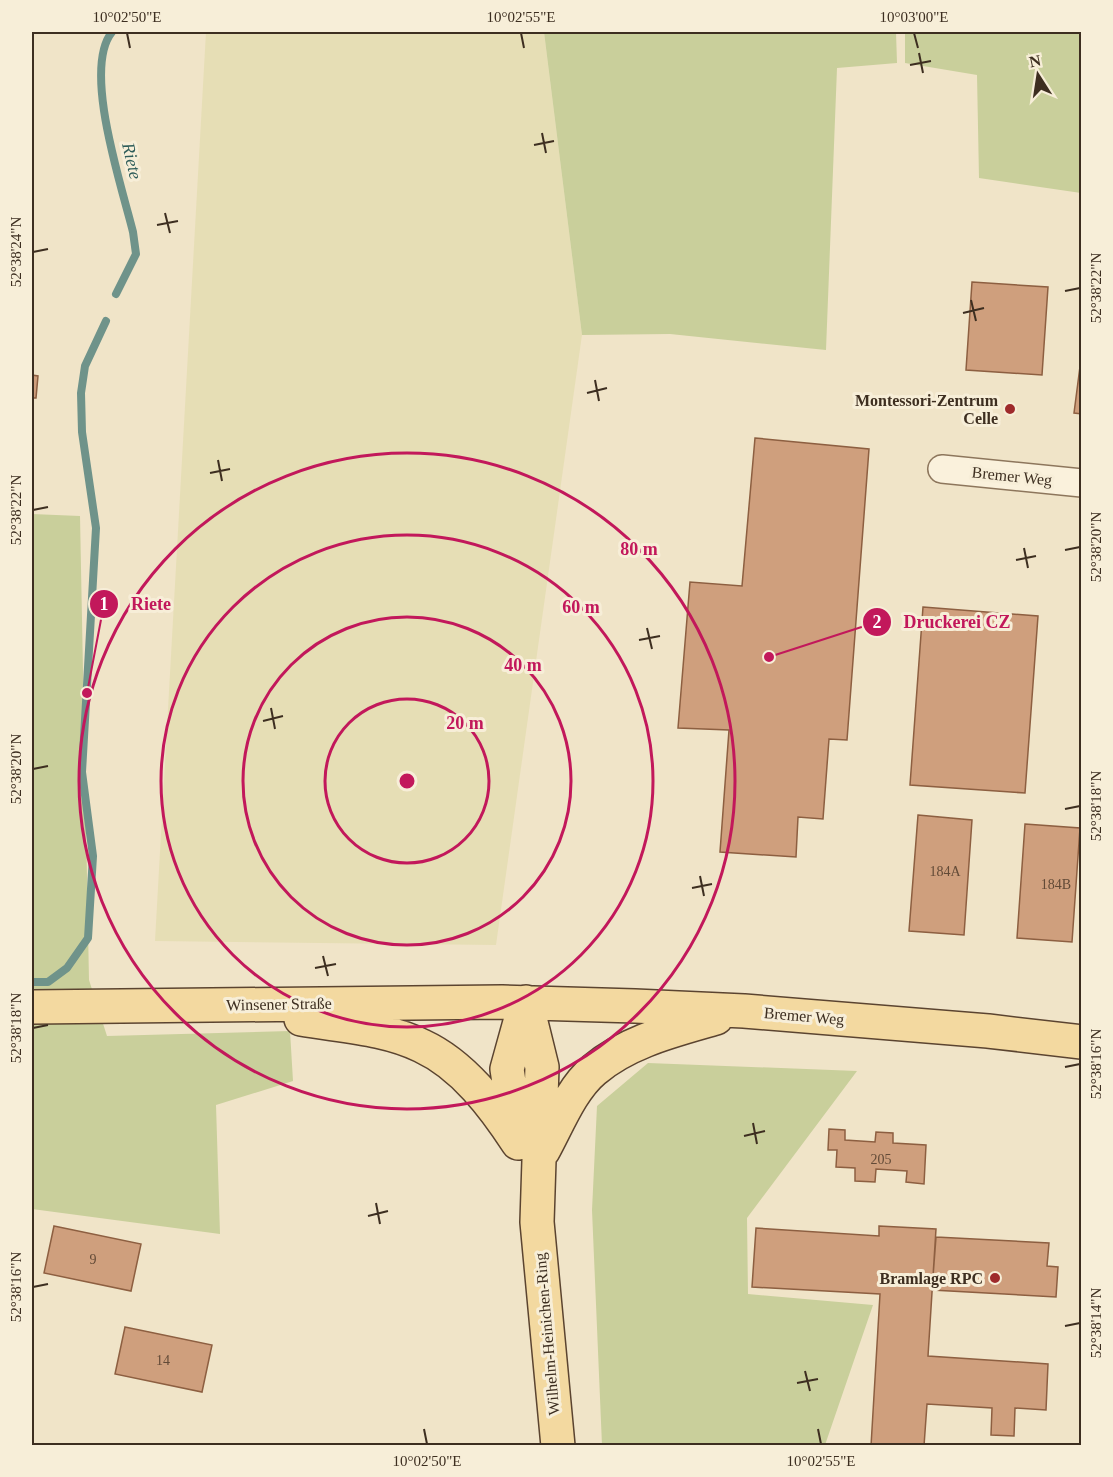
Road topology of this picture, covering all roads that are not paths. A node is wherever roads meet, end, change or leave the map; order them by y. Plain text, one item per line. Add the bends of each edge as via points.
1 (942, 469) dead end
2 (1082, 483) edge
3 (526, 1002) junction
4 (217, 1005) junction
5 (32, 1007) edge
6 (744, 1011) junction
7 (1082, 1042) edge
8 (529, 1150) junction
9 (558, 1446) edge

1 - 2 street, Bremer Weg
3 - 4 main road, Winsener Straße
3 - 6 main road, Bremer Weg
3 - 8 main road, Wilhelm-Heinichen-Ring via 542,1067
4 - 5 main road, Winsener Straße
4 - 8 main road via 385,1034 422,1046 457,1068
6 - 7 main road, Bremer Weg
6 - 8 main road via 666,1032 626,1049 593,1070
8 - 9 main road, Wilhelm-Heinichen-Ring

